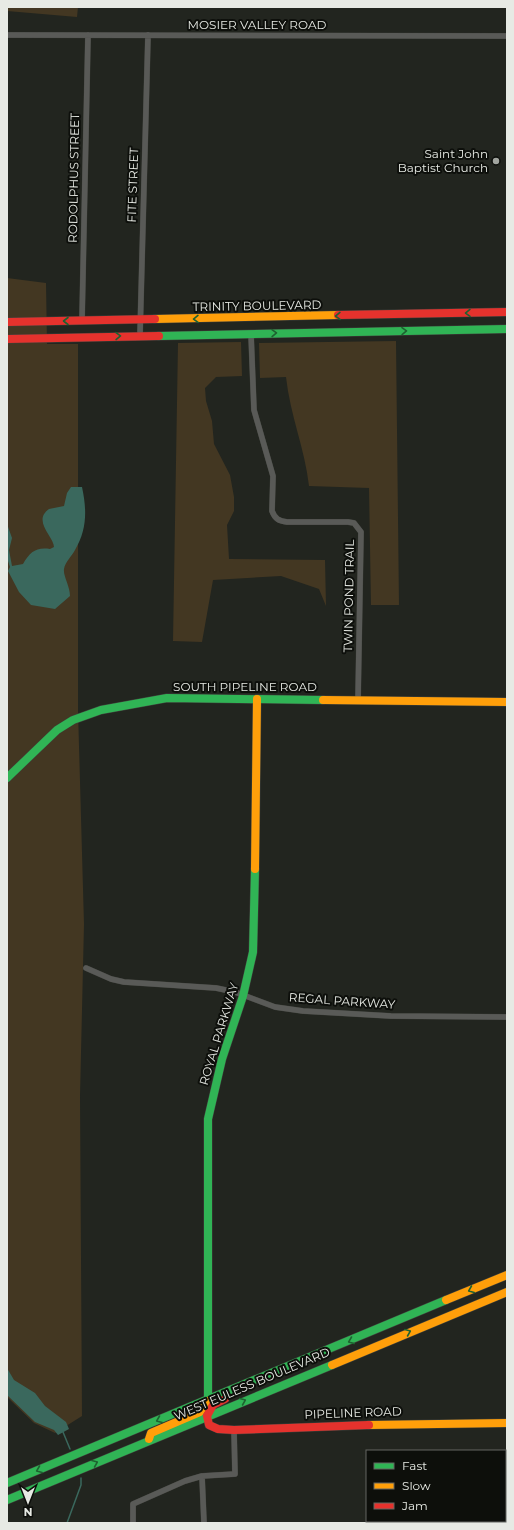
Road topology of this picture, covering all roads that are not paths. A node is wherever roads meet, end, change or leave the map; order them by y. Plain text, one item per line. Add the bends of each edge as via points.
1 (7, 35) edge
2 (88, 35) junction
3 (148, 35) junction
4 (507, 36) edge
5 (507, 312) edge
6 (82, 320) junction
7 (141, 320) junction
8 (7, 322) edge
9 (507, 329) edge
10 (251, 334) junction
11 (140, 335) junction
12 (7, 339) edge
13 (257, 698) junction
14 (358, 700) junction
15 (507, 702) edge
16 (7, 778) edge
17 (86, 968) dead end
18 (243, 996) junction
19 (507, 1017) edge
20 (507, 1275) edge
21 (507, 1292) edge
22 (370, 1333) junction
23 (372, 1347) junction
24 (284, 1368) junction
25 (208, 1400) junction
26 (207, 1416) junction
27 (507, 1423) edge
28 (234, 1430) junction
29 (149, 1441) junction
30 (202, 1476) junction
31 (7, 1483) edge
32 (7, 1500) edge
33 (133, 1523) edge
34 (204, 1523) edge

1 - 2 street, MOSIER VALLEY ROAD
2 - 3 street, MOSIER VALLEY ROAD
2 - 6 street, RODOLPHUS STREET
3 - 4 street, MOSIER VALLEY ROAD
3 - 7 street, FITE STREET
5 -> 7 main road, TRINITY BOULEVARD
6 - 7 main road, TRINITY BOULEVARD
6 -> 8 main road, TRINITY BOULEVARD
7 - 11 street, FITE STREET
10 -> 9 main road
10 - 11 main road
10 - 14 street, TWIN POND TRAIL via 254,410 272,469 274,517 287,522 354,523 361,532
12 -> 11 main road
13 - 14 main road, SOUTH PIPELINE ROAD
13 - 16 main road, SOUTH PIPELINE ROAD via 167,698 89,714 57,730
13 - 18 main road, ROYAL PARKWAY via 255,917 253,952
14 - 15 main road, SOUTH PIPELINE ROAD
17 - 18 street, REGAL PARKWAY via 124,982 216,988
18 - 19 street, REGAL PARKWAY via 275,1007 303,1011 391,1016
18 - 25 main road, ROYAL PARKWAY via 222,1059 208,1118
20 -> 22 main road, WEST EULESS BOULEVARD
23 -> 21 main road, WEST EULESS BOULEVARD
22 - 23 main road
22 -> 24 main road, WEST EULESS BOULEVARD
26 -> 23 main road, WEST EULESS BOULEVARD
24 - 25 main road, WEST EULESS BOULEVARD
24 - 26 main road via 278,1376 213,1405
25 - 29 main road via 200,1412 151,1433
25 -> 31 main road, WEST EULESS BOULEVARD
26 - 28 main road, PIPELINE ROAD via 209,1425 218,1429
26 - 29 main road, WEST EULESS BOULEVARD
27 - 28 main road, PIPELINE ROAD via 331,1424
28 - 30 street via 235,1474
32 -> 29 main road, WEST EULESS BOULEVARD
30 - 33 street via 133,1504
30 - 34 street

